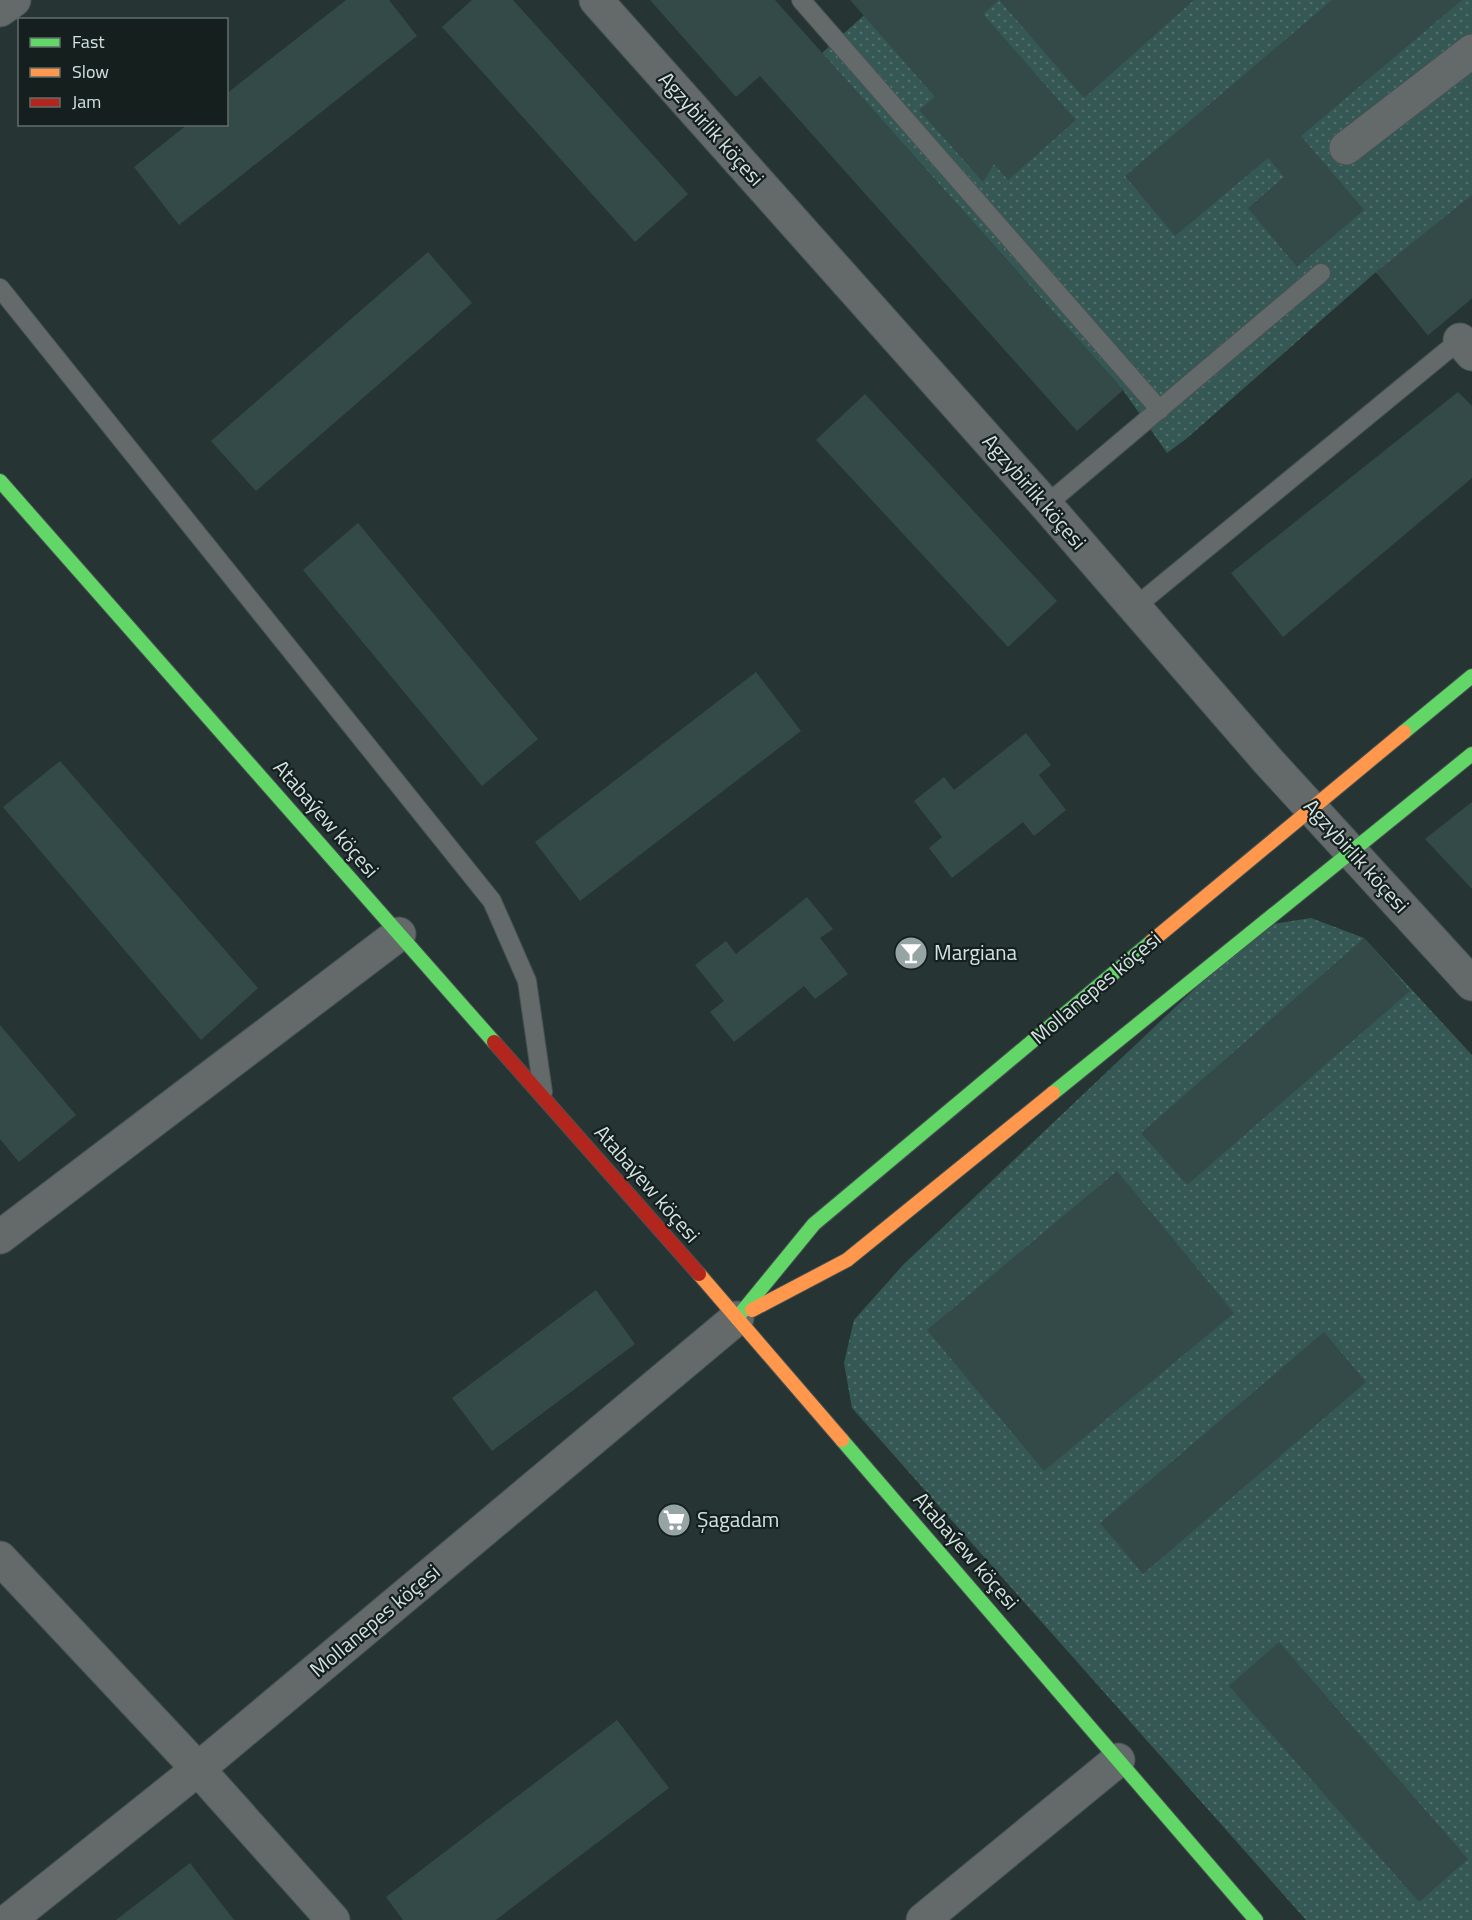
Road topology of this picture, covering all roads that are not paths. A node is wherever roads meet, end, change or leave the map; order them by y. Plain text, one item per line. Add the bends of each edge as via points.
1 (14, 0) edge
2 (596, 0) edge
3 (801, 0) edge
4 (0, 10) edge
5 (1472, 51) edge
6 (1346, 148) dead end
7 (1321, 273) dead end
8 (0, 288) edge
9 (1468, 341) edge
10 (1160, 410) junction
11 (0, 481) edge
12 (1046, 505) junction
13 (1135, 607) junction
14 (1472, 676) edge
15 (1472, 754) edge
16 (1312, 807) junction
17 (1353, 852) junction
18 (399, 934) junction
19 (1472, 984) edge
20 (544, 1098) junction
21 (0, 1237) edge
22 (737, 1318) junction
23 (0, 1558) edge
24 (1118, 1760) junction
25 (198, 1769) junction
26 (9, 1920) edge
27 (333, 1920) edge
28 (923, 1920) edge
29 (1256, 1920) edge

1 - 4 street
2 - 12 street, Agzybirlik köçesi
3 - 10 lane
5 - 6 street
7 - 10 lane
8 - 20 lane via 492,901 527,981
9 - 13 lane
10 - 12 lane
11 - 18 main road, Atabaýew köçesi
12 - 13 street, Agzybirlik köçesi
13 - 16 street, Agzybirlik köçesi
14 - 16 main road, Mollanepes köçesi
15 - 17 main road, Mollanepes köçesi
16 - 17 street, Agzybirlik köçesi
16 - 22 main road, Mollanepes köçesi via 814,1224
17 - 19 street, Agzybirlik köçesi
17 - 22 main road, Mollanepes köçesi via 847,1260
18 - 20 main road, Atabaýew köçesi
18 - 21 street
20 - 22 main road, Atabaýew köçesi
22 - 24 main road, Atabaýew köçesi
22 - 25 street, Mollanepes köçesi
23 - 25 street
24 - 28 street
24 - 29 main road, Atabaýew köçesi
25 - 26 street, Mollanepes köçesi
25 - 27 street

